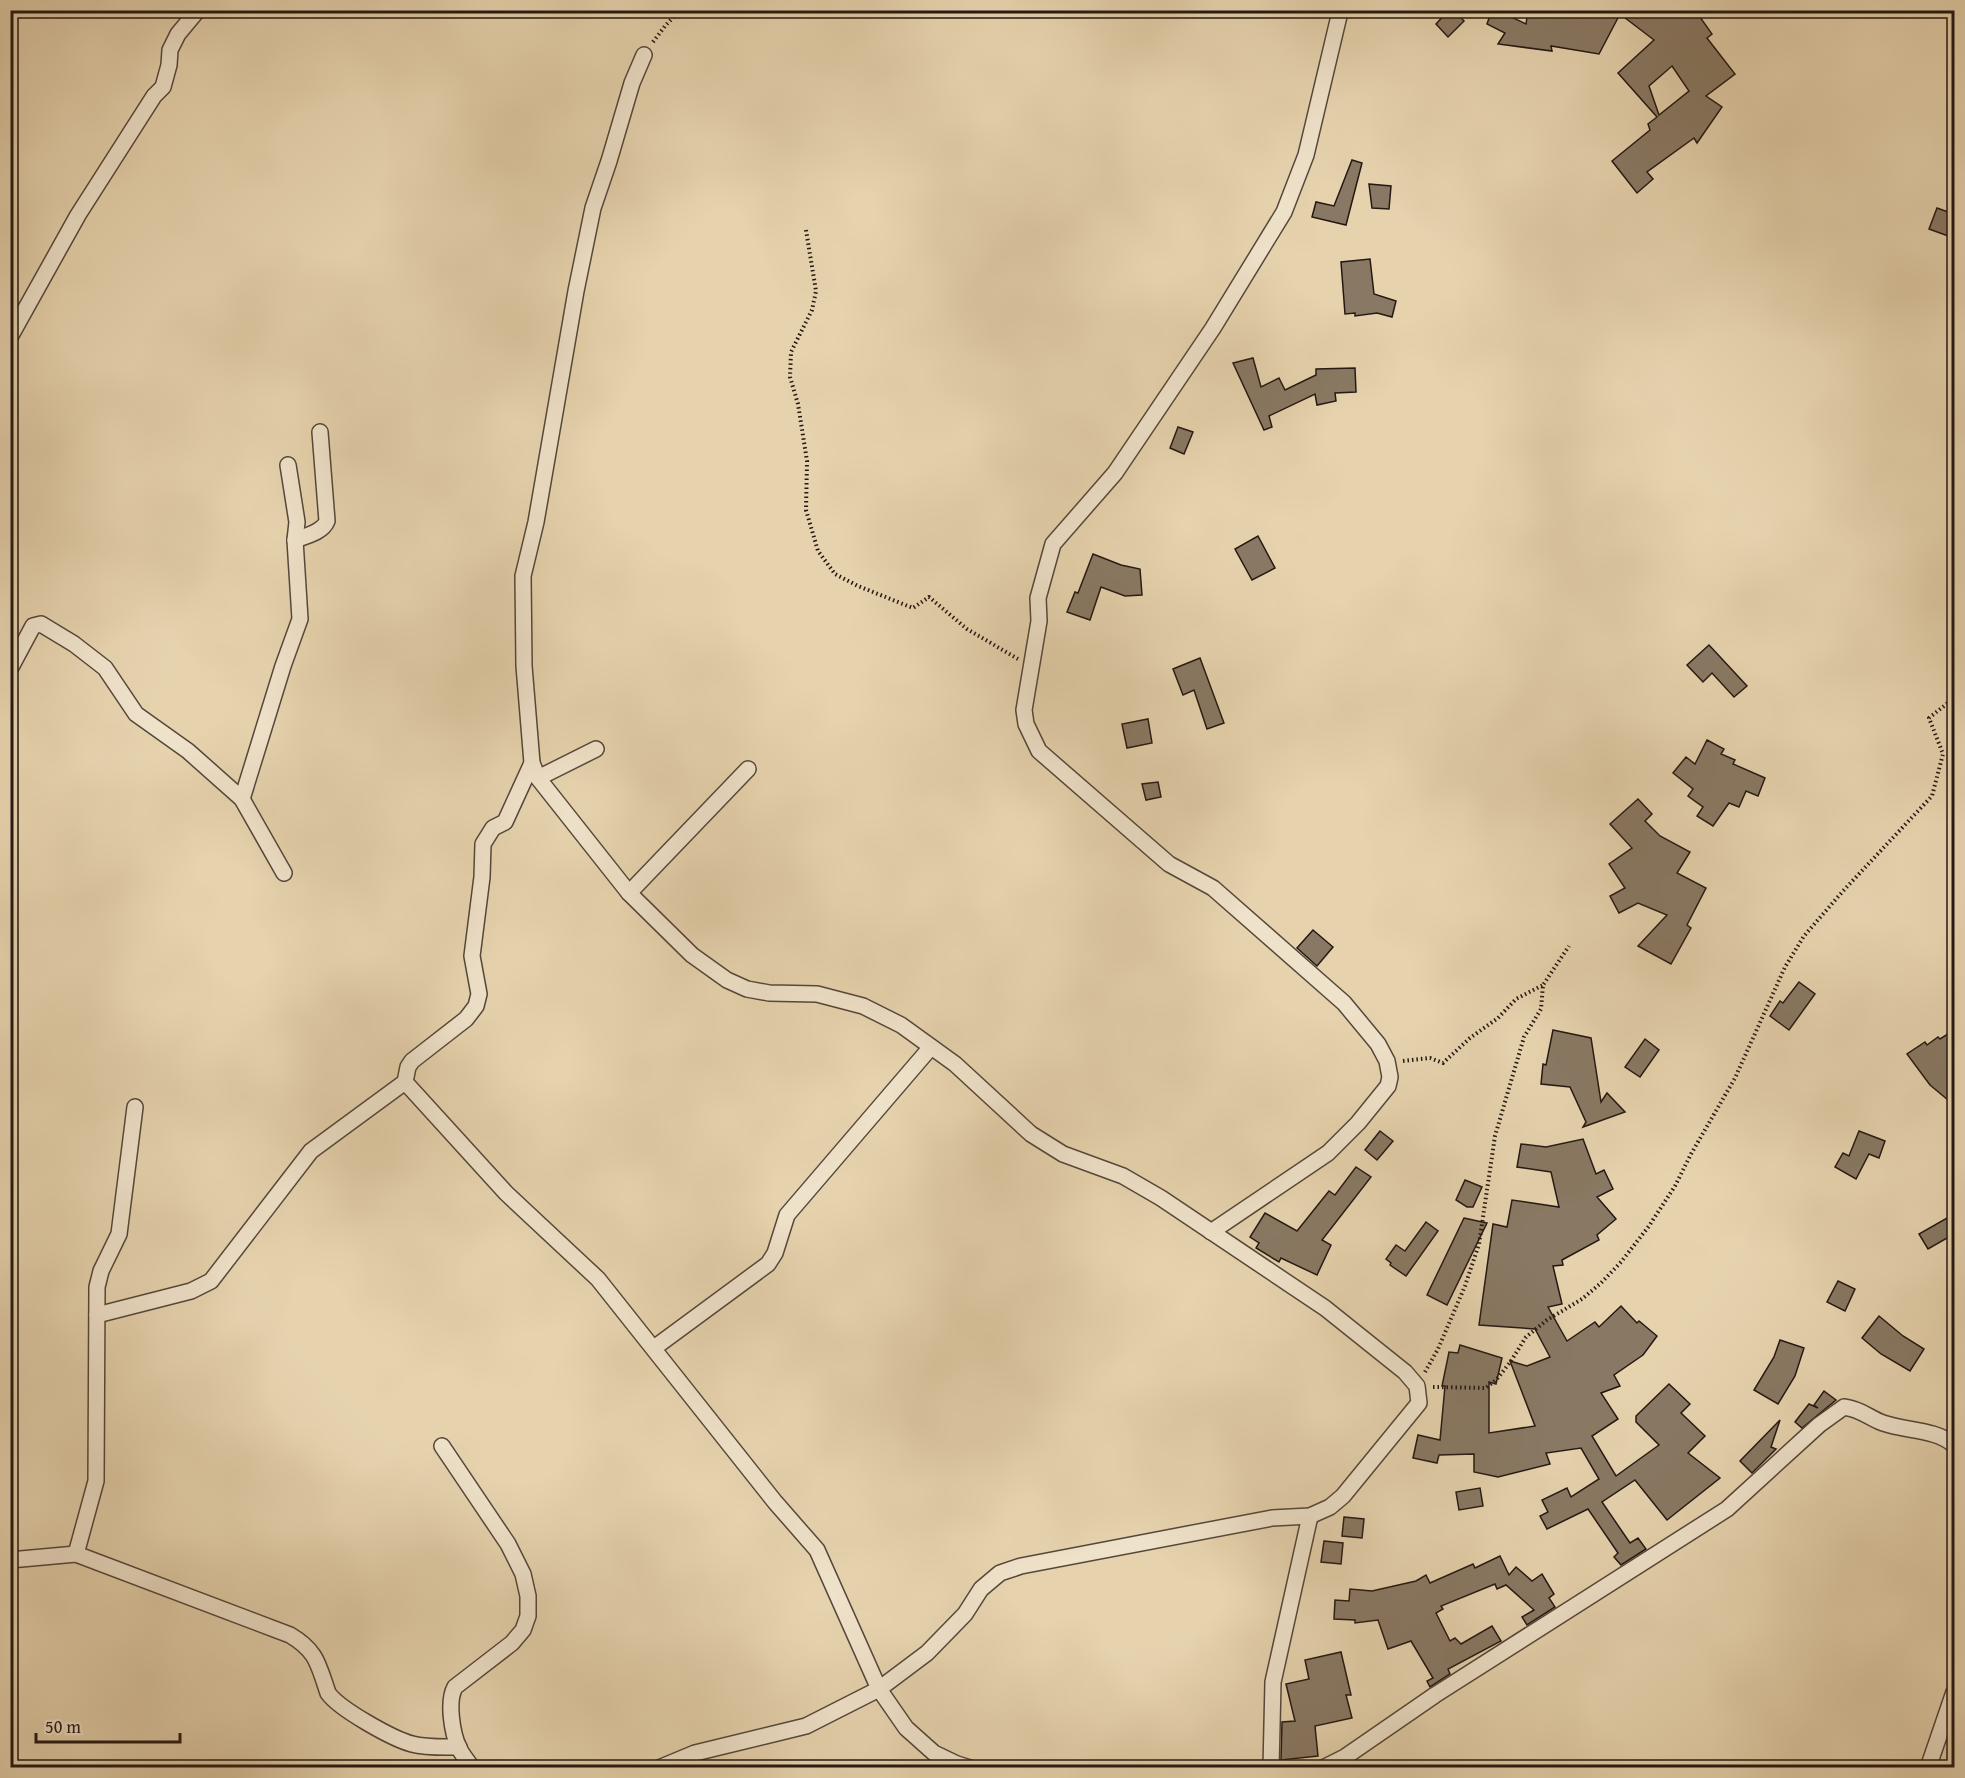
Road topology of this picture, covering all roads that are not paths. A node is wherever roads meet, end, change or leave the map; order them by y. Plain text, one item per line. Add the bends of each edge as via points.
1 (198, 10) edge
2 (1342, 10) edge
3 (644, 55) road end
4 (10, 337) edge
5 (320, 432) dead end
6 (288, 465) dead end
7 (295, 540) junction
8 (10, 669) edge
9 (596, 749) dead end
10 (532, 763) junction
11 (748, 769) dead end
12 (538, 778) junction
13 (242, 799) junction
14 (284, 873) dead end
15 (629, 893) junction
16 (931, 1047) junction
17 (405, 1082) junction
18 (135, 1107) dead end
19 (1211, 1232) junction
20 (97, 1315) junction
21 (654, 1348) junction
22 (1954, 1445) edge
23 (442, 1446) dead end
24 (1310, 1515) junction
25 (76, 1554) junction
26 (10, 1560) edge
27 (879, 1689) junction
28 (1954, 1692) edge
29 (459, 1747) junction
30 (472, 1767) edge
31 (659, 1767) edge
32 (970, 1767) edge
33 (1271, 1767) edge
34 (1323, 1767) edge
35 (1928, 1767) edge

1 - 4 street via 170,50 163,87 78,215
2 - 19 street via 1306,155 1284,212 1115,473 1053,544 1038,598 1039,621 1024,710 1039,751 1169,864 1213,888 1336,996 1378,1044 1387,1061 1388,1086 1328,1153
3 - 10 street via 593,208 523,576 524,666
5 - 7 street via 327,520 320,530
6 - 7 street via 297,522
7 - 13 street via 300,619
8 - 13 street via 33,626 41,624 52,629 105,668 136,714 188,751
9 - 12 street
10 - 12 street
10 - 17 street via 505,822 493,828 483,844 472,956 476,1006 466,1019 412,1061
11 - 15 street
12 - 15 street
13 - 14 street
15 - 16 street via 692,955 727,980 747,989 817,994 863,1006 901,1025
16 - 19 street via 1031,1134 1064,1154 1123,1176
16 - 21 street via 787,1215 776,1253 768,1264
17 - 20 street via 310,1151 211,1281 191,1292
17 - 21 street via 506,1193 598,1279
18 - 20 street via 119,1234 101,1271
19 - 24 street via 1324,1308 1405,1372 1417,1386 1419,1402 1413,1411 1342,1496 1330,1507
20 - 25 street via 96,1481
21 - 27 street via 817,1550
22 - 34 street via 1940,1435 1882,1422 1863,1411 1844,1407 1727,1509 1345,1757
23 - 29 street via 508,1544 523,1574 528,1596 523,1630 452,1693 452,1718
24 - 27 street via 1164,1538 1000,1573 981,1589 965,1614 927,1653
24 - 33 street via 1273,1682
25 - 26 street
25 - 29 street via 290,1635 313,1653 328,1693 349,1713 409,1743 430,1748
27 - 31 street via 807,1726 695,1753
27 - 32 street via 906,1728 934,1752
28 - 35 street
29 - 30 street

